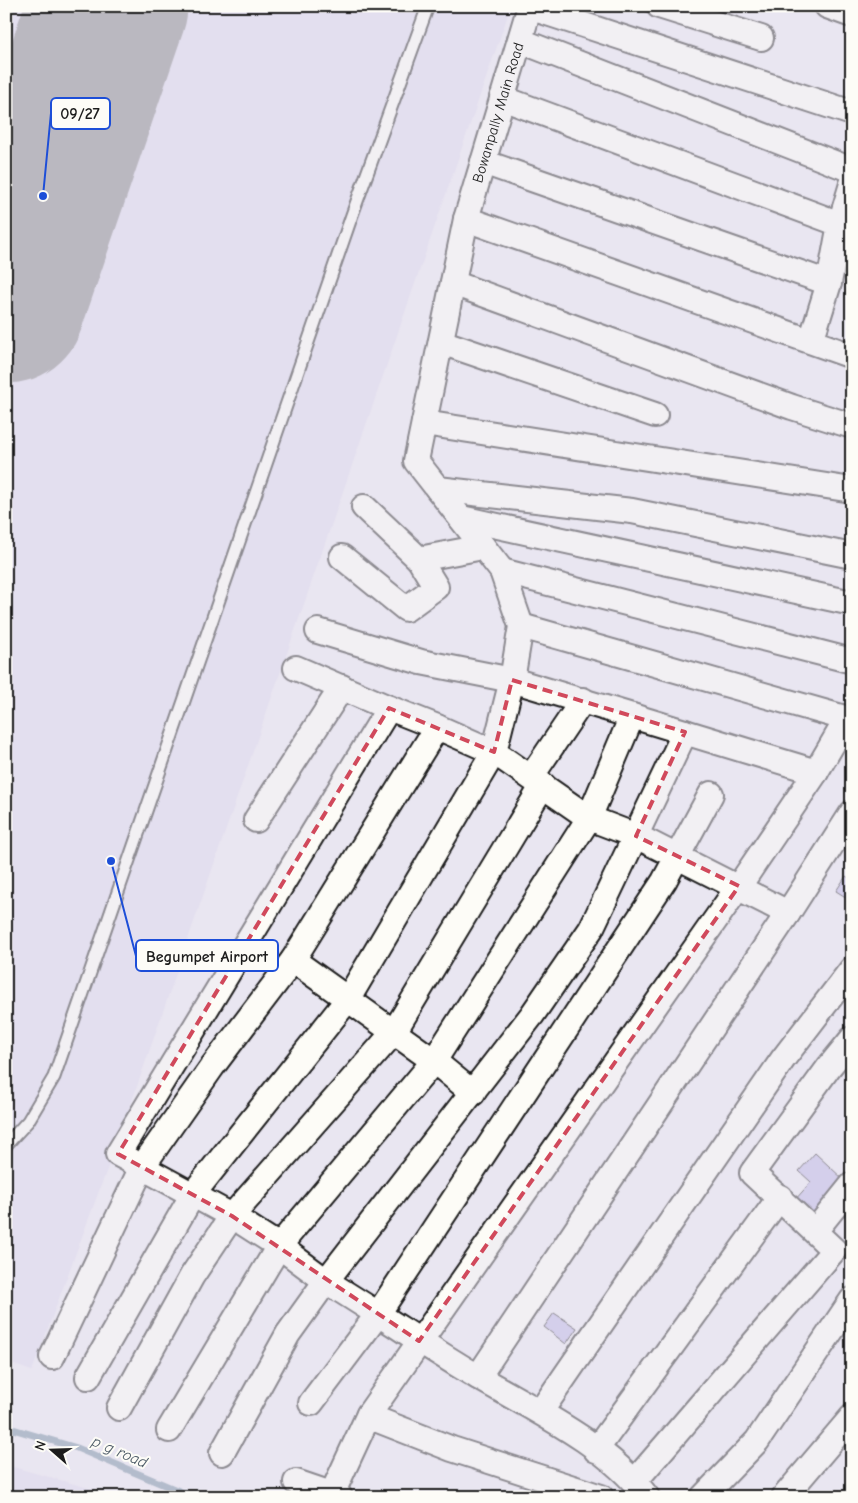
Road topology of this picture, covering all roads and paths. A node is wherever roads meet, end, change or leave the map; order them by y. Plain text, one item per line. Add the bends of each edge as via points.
1 (428, 6) edge
2 (659, 6) edge
3 (827, 6) edge
4 (530, 7) edge
5 (852, 15) edge
6 (761, 38) dead end
7 (521, 41) junction
8 (502, 98) junction
9 (852, 113) edge
10 (483, 162) junction
11 (851, 183) edge
12 (466, 218) junction
13 (840, 224) junction
14 (453, 283) junction
15 (829, 283) junction
16 (811, 341) junction
17 (441, 342) junction
18 (852, 356) edge
19 (655, 415) dead end
20 (424, 424) junction
21 (852, 426) edge
22 (438, 489) junction
23 (852, 490) edge
24 (364, 508) dead end
25 (461, 518) junction
26 (483, 547) junction
27 (852, 556) edge
28 (342, 557) dead end
29 (419, 559) junction
30 (502, 571) junction
31 (852, 603) edge
32 (521, 626) junction
33 (318, 631) dead end
34 (852, 661) edge
35 (296, 668) dead end
36 (512, 680) junction
37 (342, 688) junction
38 (583, 700) junction
39 (389, 708) junction
40 (632, 716) junction
41 (849, 719) edge
42 (438, 727) junction
43 (685, 732) junction
44 (494, 752) junction
45 (816, 772) junction
46 (531, 777) junction
47 (711, 794) dead end
48 (852, 813) edge
49 (589, 818) junction
50 (256, 820) dead end
51 (636, 836) junction
52 (676, 856) junction
53 (739, 886) junction
54 (788, 913) junction
55 (293, 960) junction
56 (852, 969) edge
57 (348, 998) junction
58 (394, 1032) junction
59 (852, 1039) edge
60 (434, 1061) junction
61 (473, 1093) junction
62 (6, 1145) edge
63 (142, 1167) junction
64 (852, 1185) edge
65 (194, 1194) junction
66 (780, 1197) junction
67 (232, 1216) junction
68 (815, 1231) junction
69 (279, 1246) junction
70 (326, 1281) junction
71 (849, 1310) edge
72 (378, 1314) junction
73 (419, 1341) junction
74 (52, 1357) dead end
75 (478, 1377) junction
76 (88, 1378) dead end
77 (311, 1403) dead end
78 (119, 1408) dead end
79 (541, 1411) junction
80 (369, 1414) junction
81 (852, 1417) edge
82 (169, 1430) dead end
83 (596, 1450) junction
84 (222, 1453) dead end
85 (296, 1482) dead end
86 (641, 1489) edge
87 (336, 1495) edge
88 (601, 1497) edge
89 (703, 1497) edge
90 (784, 1497) edge

1 - 62 lane via 352,215 54,1078 28,1121
2 - 6 street
3 - 5 street
4 - 7 street, Bowanpally Main Road
4 - 9 street
7 - 8 street, Bowanpally Main Road
7 - 11 street
8 - 10 street, Bowanpally Main Road
8 - 13 street
10 - 12 street, Bowanpally Main Road
10 - 15 street
11 - 13 street
12 - 14 street, Bowanpally Main Road
12 - 16 street
13 - 15 street
14 - 17 street, Bowanpally Main Road
14 - 21 street
15 - 16 street
16 - 18 street
17 - 19 street
17 - 20 street, Bowanpally Main Road
20 - 22 street, Bowanpally Main Road via 416,462
20 - 23 street
22 - 25 street
22 - 27 street via 632,512
24 - 29 street
25 - 26 street
25 - 31 street
26 - 29 street
26 - 30 street
28 - 29 street via 406,609 436,587
30 - 32 street
30 - 34 street
32 - 36 street
32 - 41 street
33 - 36 street via 421,662
35 - 37 street
36 - 38 street
36 - 44 street
37 - 39 street
37 - 50 street
38 - 40 street
38 - 46 street
39 - 42 street
39 - 63 street via 118,1154
40 - 43 street
40 - 49 street
41 - 45 street
42 - 44 street
42 - 55 street
43 - 45 street
43 - 51 street
44 - 46 street
44 - 57 street
45 - 53 street
46 - 49 street
46 - 58 street via 543,786
47 - 52 street
48 - 54 street
49 - 51 street
49 - 60 street
51 - 52 street
51 - 61 street via 590,929 532,1015
52 - 53 street
52 - 72 street via 664,881
53 - 54 street
53 - 73 street
54 - 75 street
55 - 57 street
55 - 63 street
56 - 79 street via 783,1059
57 - 58 street
57 - 65 street
58 - 60 street
58 - 67 street
59 - 66 street via 752,1173
60 - 61 street
60 - 69 street
61 - 70 street
63 - 65 street
63 - 74 street
64 - 68 street
65 - 67 street
65 - 76 street
66 - 68 street
66 - 83 street
67 - 69 street
67 - 78 street via 192,1276
68 - 86 street via 834,1250
69 - 70 street
69 - 82 street
70 - 72 street
70 - 84 street via 288,1334
71 - 89 street via 757,1441
72 - 73 street
72 - 77 street
73 - 75 street
73 - 80 street
75 - 79 street
79 - 83 street
80 - 87 street
80 - 88 street via 452,1449
81 - 90 street
83 - 86 street
85 - 87 street

